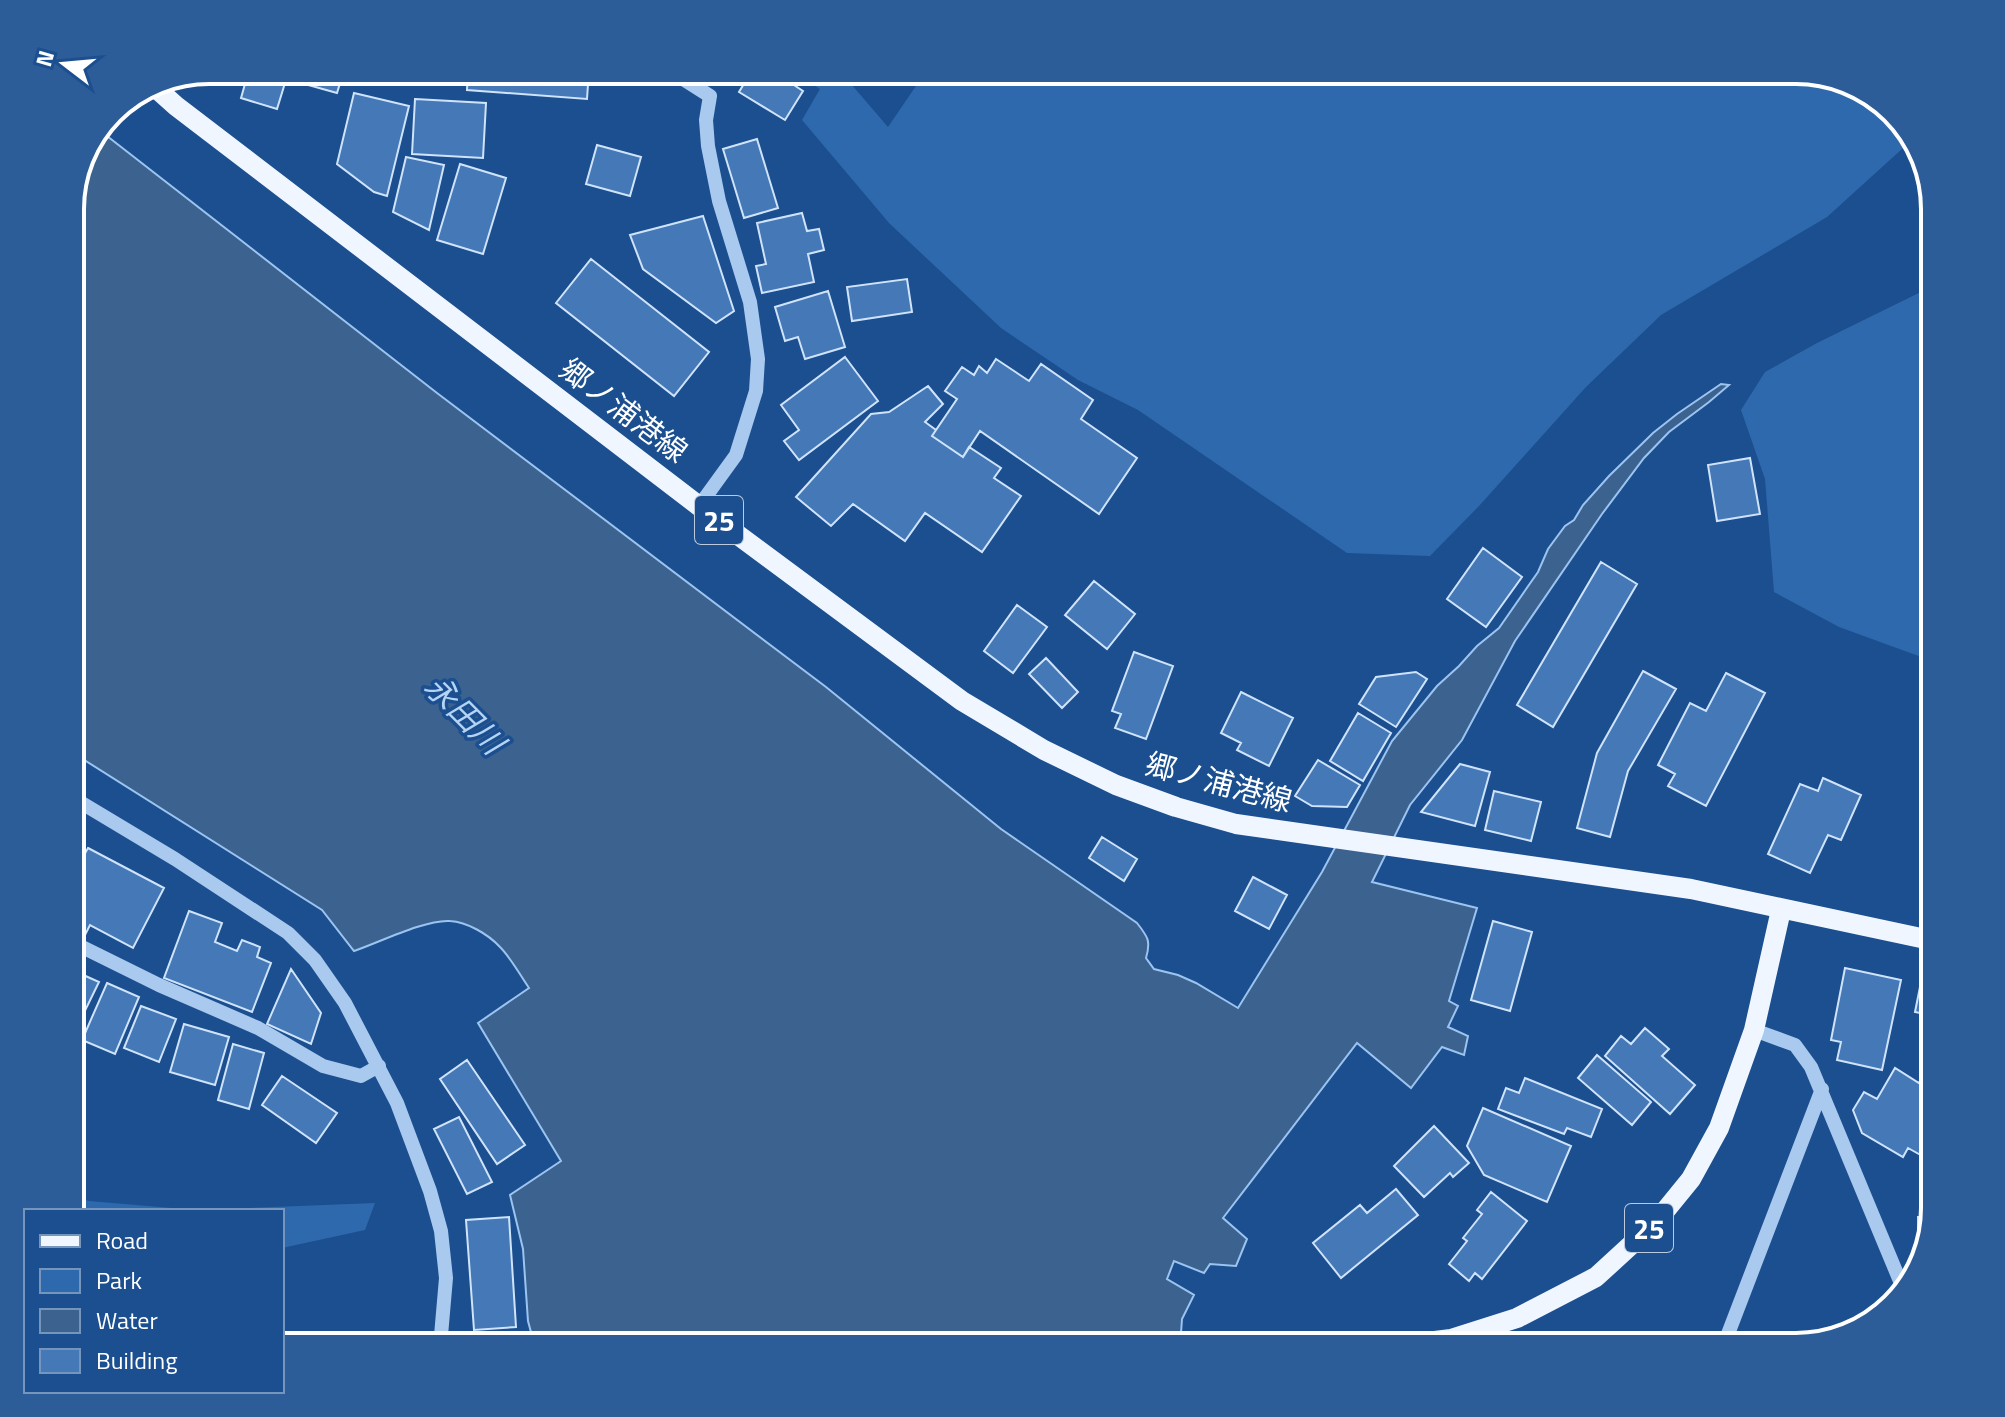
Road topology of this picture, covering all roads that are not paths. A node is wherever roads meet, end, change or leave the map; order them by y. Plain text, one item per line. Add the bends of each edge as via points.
1 (691, 84) edge
2 (162, 94) edge
3 (699, 506) junction
4 (84, 804) edge
5 (1781, 910) junction
6 (1921, 938) edge
7 (84, 948) edge
8 (1754, 1030) junction
9 (379, 1066) junction
10 (1822, 1089) junction
11 (1899, 1278) edge
12 (441, 1333) edge
13 (1470, 1333) edge
14 (1728, 1333) edge

1 - 3 street via 710,96 708,146 750,302 758,359 756,391 736,455
2 - 3 main road, 郷ノ浦港線 / 25
3 - 5 main road, 郷ノ浦港線 / 25 via 962,701 1116,785 1236,824 1691,889
4 - 9 street via 288,933 345,1003
5 - 6 main road, 郷ノ浦港線
5 - 8 main road, 25
7 - 9 street via 258,1028 323,1066 361,1076
8 - 10 street via 1795,1045
8 - 13 main road, 25 via 1719,1128 1691,1179 1656,1222 1596,1277 1517,1318
9 - 12 street via 441,1231 446,1278
10 - 11 street
10 - 14 street

